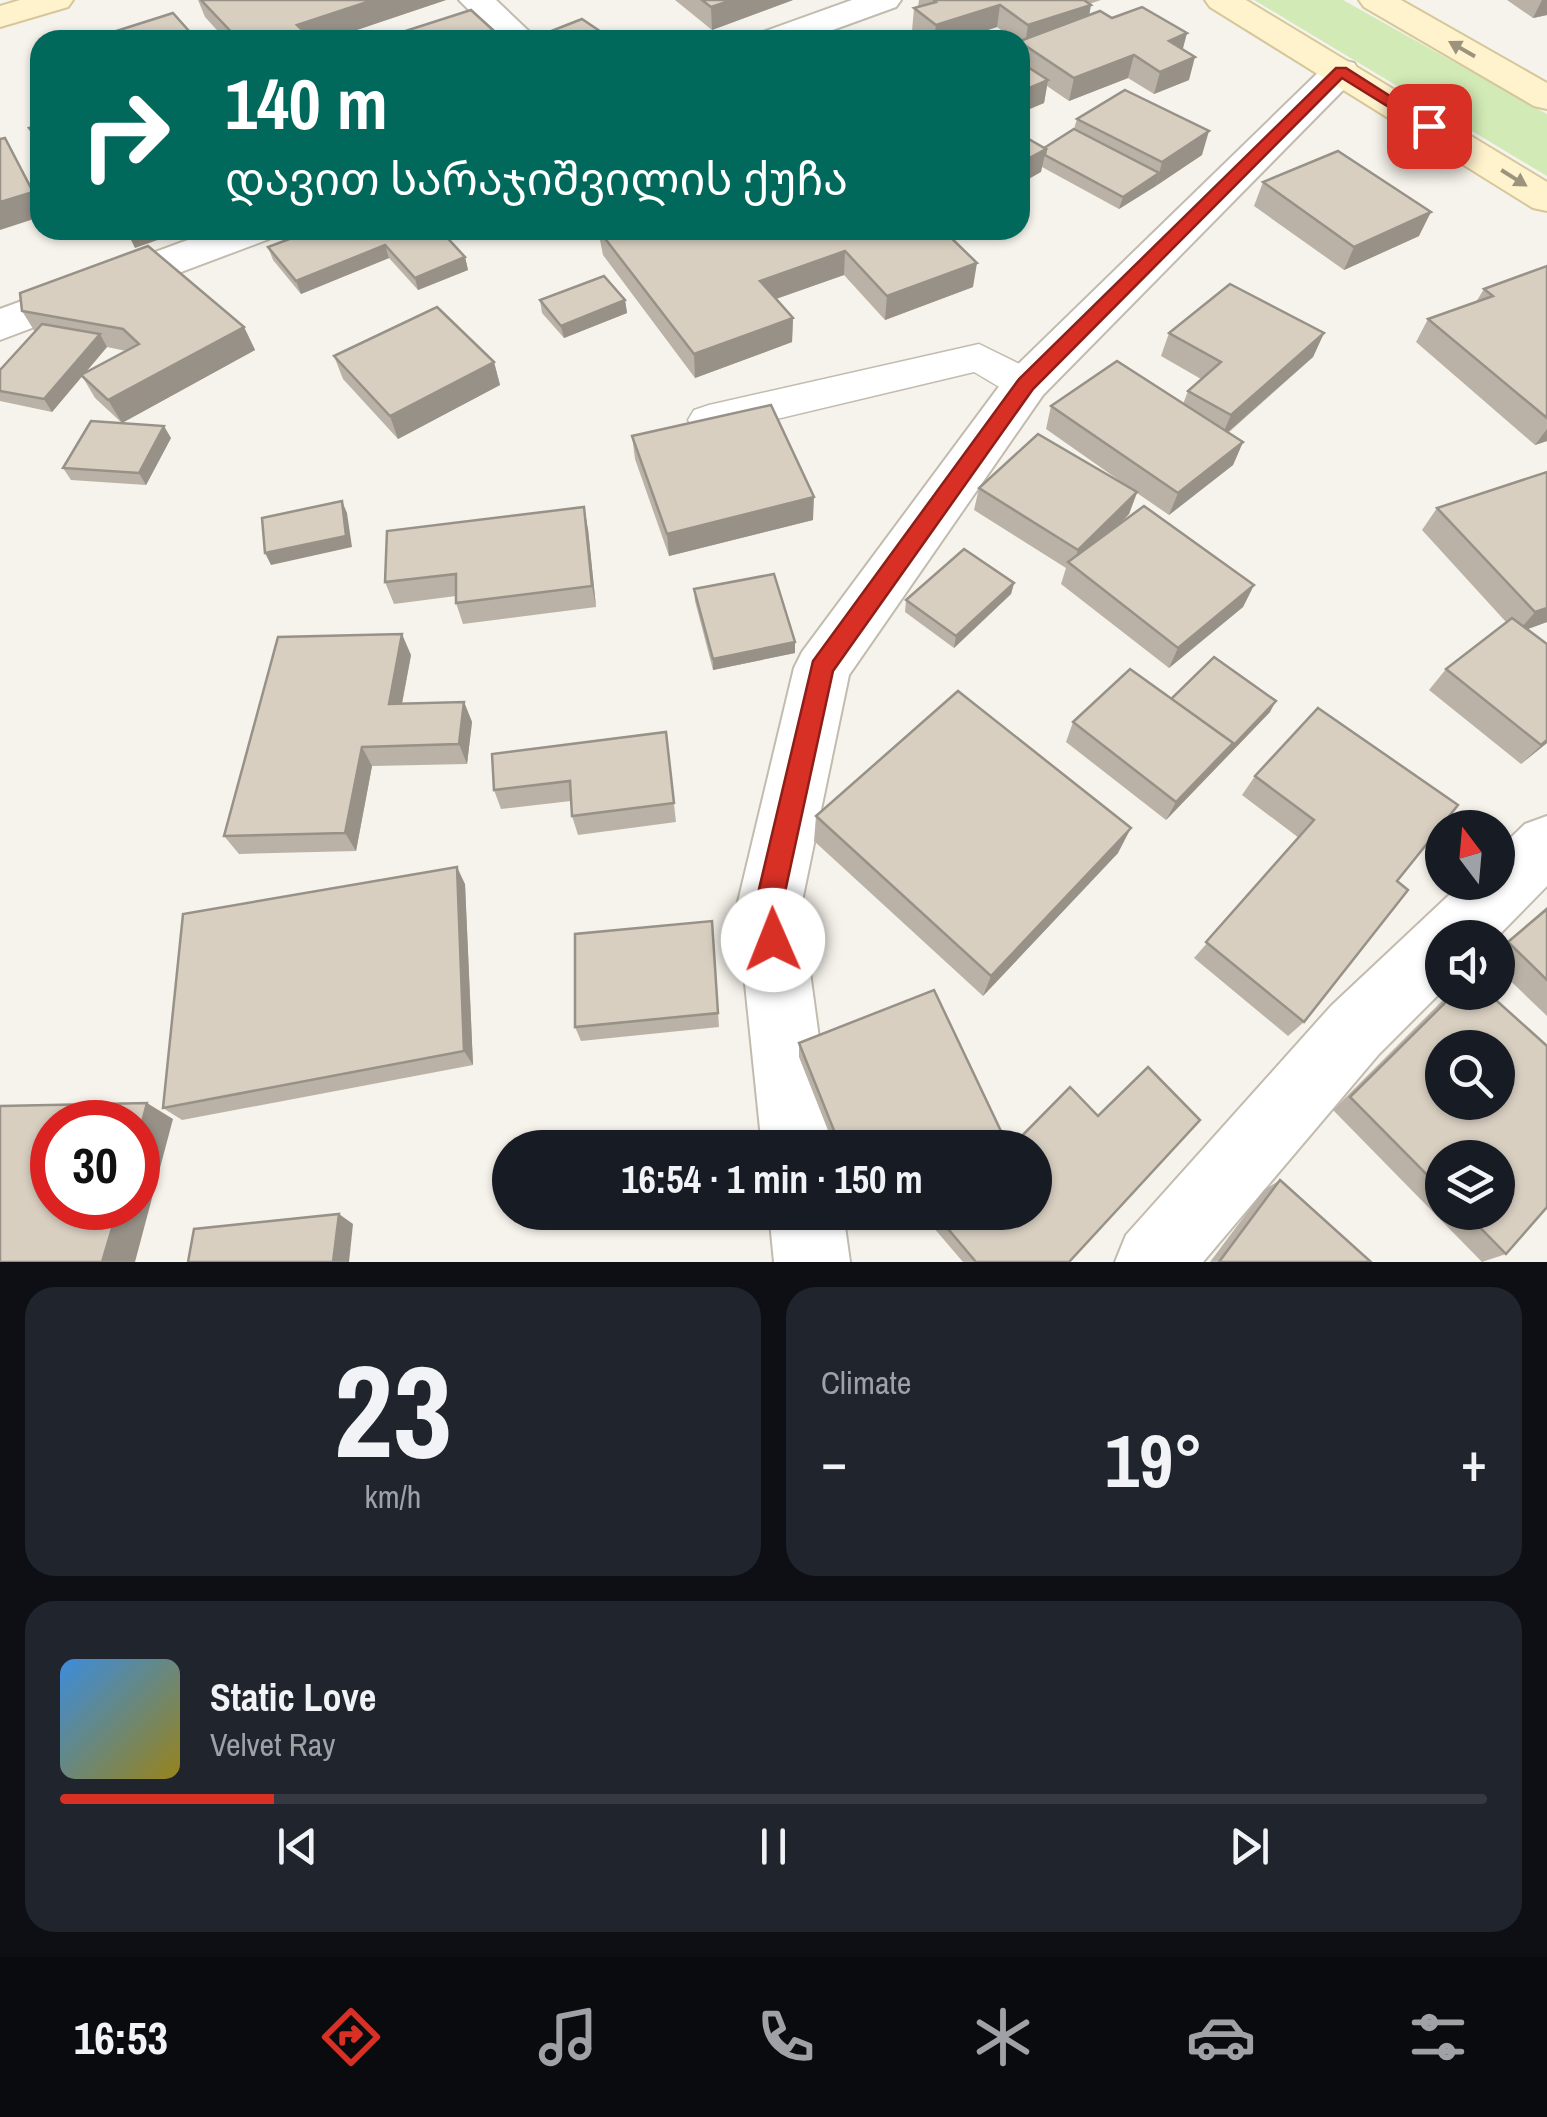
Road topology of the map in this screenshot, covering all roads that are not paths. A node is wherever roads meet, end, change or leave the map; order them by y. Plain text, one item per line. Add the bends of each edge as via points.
1 (56, 0) edge
2 (476, 0) edge
3 (884, 0) edge
4 (1222, 0) edge
5 (1376, 0) edge
6 (0, 17) edge
7 (509, 30) edge
8 (800, 30) edge
9 (1341, 71) junction
10 (1547, 98) edge
11 (1547, 199) edge
12 (227, 240) edge
13 (0, 325) edge
14 (1026, 384) junction
15 (680, 426) edge
16 (1547, 844) edge
17 (1469, 920) edge
18 (1425, 963) edge
19 (796, 1130) edge
20 (808, 1230) edge
21 (812, 1262) edge
22 (1152, 1262) edge

1 - 6 main road
2 - 7 street
3 - 8 street
4 - 9 main road
10 -> 5 main road
9 -> 11 main road
9 - 14 street
12 - 13 street
14 - 15 lane via 980,358
14 - 19 street via 822,668 769,906
16 - 17 street
18 - 22 street via 1356,1030
20 - 21 street

